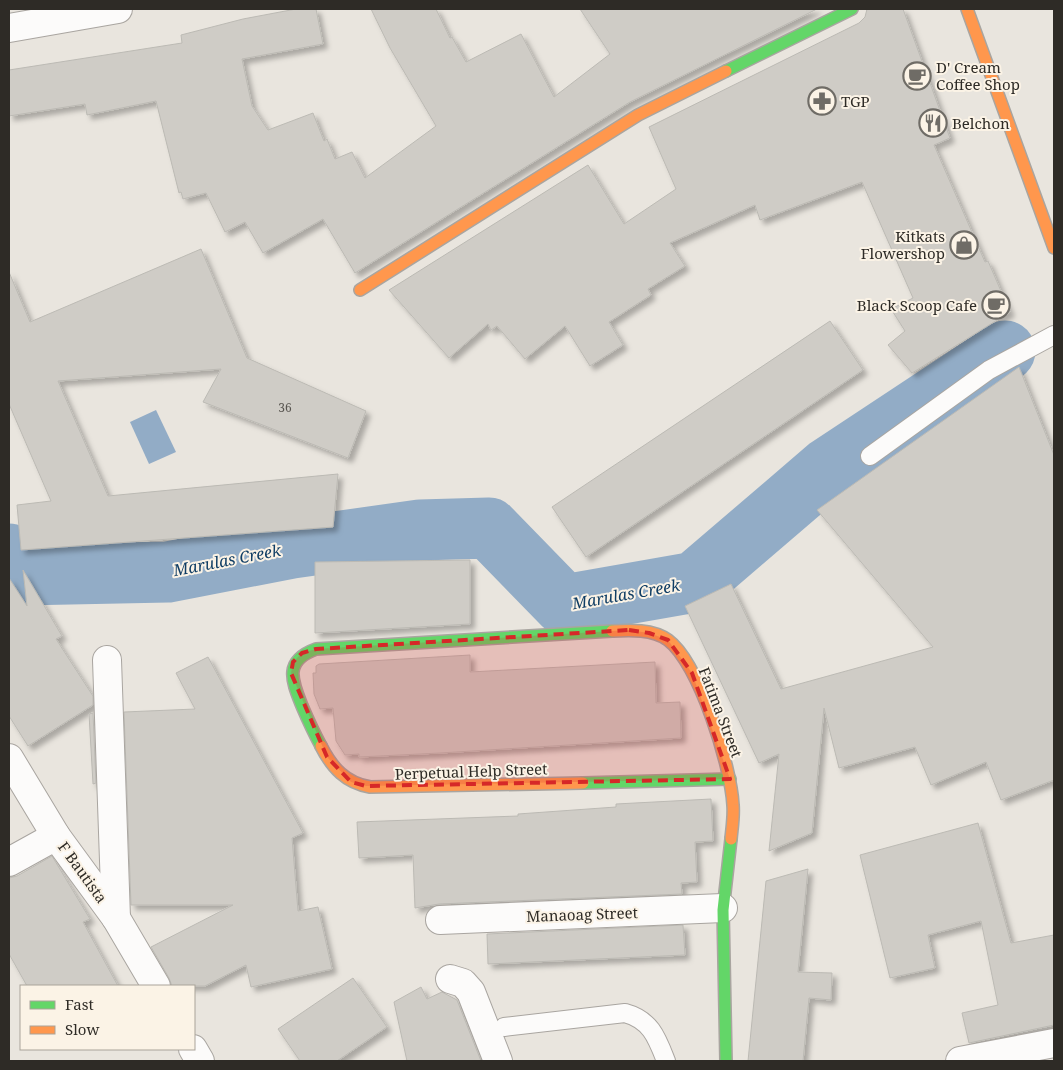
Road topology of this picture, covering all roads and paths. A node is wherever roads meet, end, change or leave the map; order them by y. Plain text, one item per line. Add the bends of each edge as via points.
1 (118, 9) edge
2 (852, 9) edge
3 (967, 9) edge
4 (9, 28) edge
5 (1054, 248) edge
6 (360, 290) dead end
7 (1054, 335) edge
8 (870, 456) dead end
9 (107, 660) dead end
10 (293, 662) joint
11 (9, 758) edge
12 (730, 778) junction
13 (56, 836) junction
14 (9, 862) edge
15 (724, 908) junction
16 (116, 918) junction
17 (440, 920) dead end
18 (450, 980) dead end
19 (155, 985) edge
20 (504, 1027) dead end
21 (1054, 1043) edge
22 (194, 1050) edge
23 (200, 1061) edge
24 (498, 1061) edge
25 (666, 1061) edge
26 (726, 1061) edge
27 (960, 1061) edge

1 - 4 street
2 - 6 main road via 638,114
3 - 5 main road
7 - 8 lane via 989,370
9 - 16 street
10 - 12 main road, Perpetual Help Street via 293,685 327,757 351,782 366,786
10 - 12 main road, Fatima Street via 302,653 316,649 629,630 649,633 668,640 692,673 723,751
11 - 13 street, F Bautista
12 - 15 main road, Fatima Street via 733,806
13 - 14 street
13 - 16 street, F Bautista
15 - 17 street, Manaoag Street
15 - 26 main road, Fatima Street
16 - 19 street, F Bautista
18 - 24 street via 463,983 471,992
20 - 25 lane via 625,1013 647,1023
21 - 27 street
22 - 23 street

